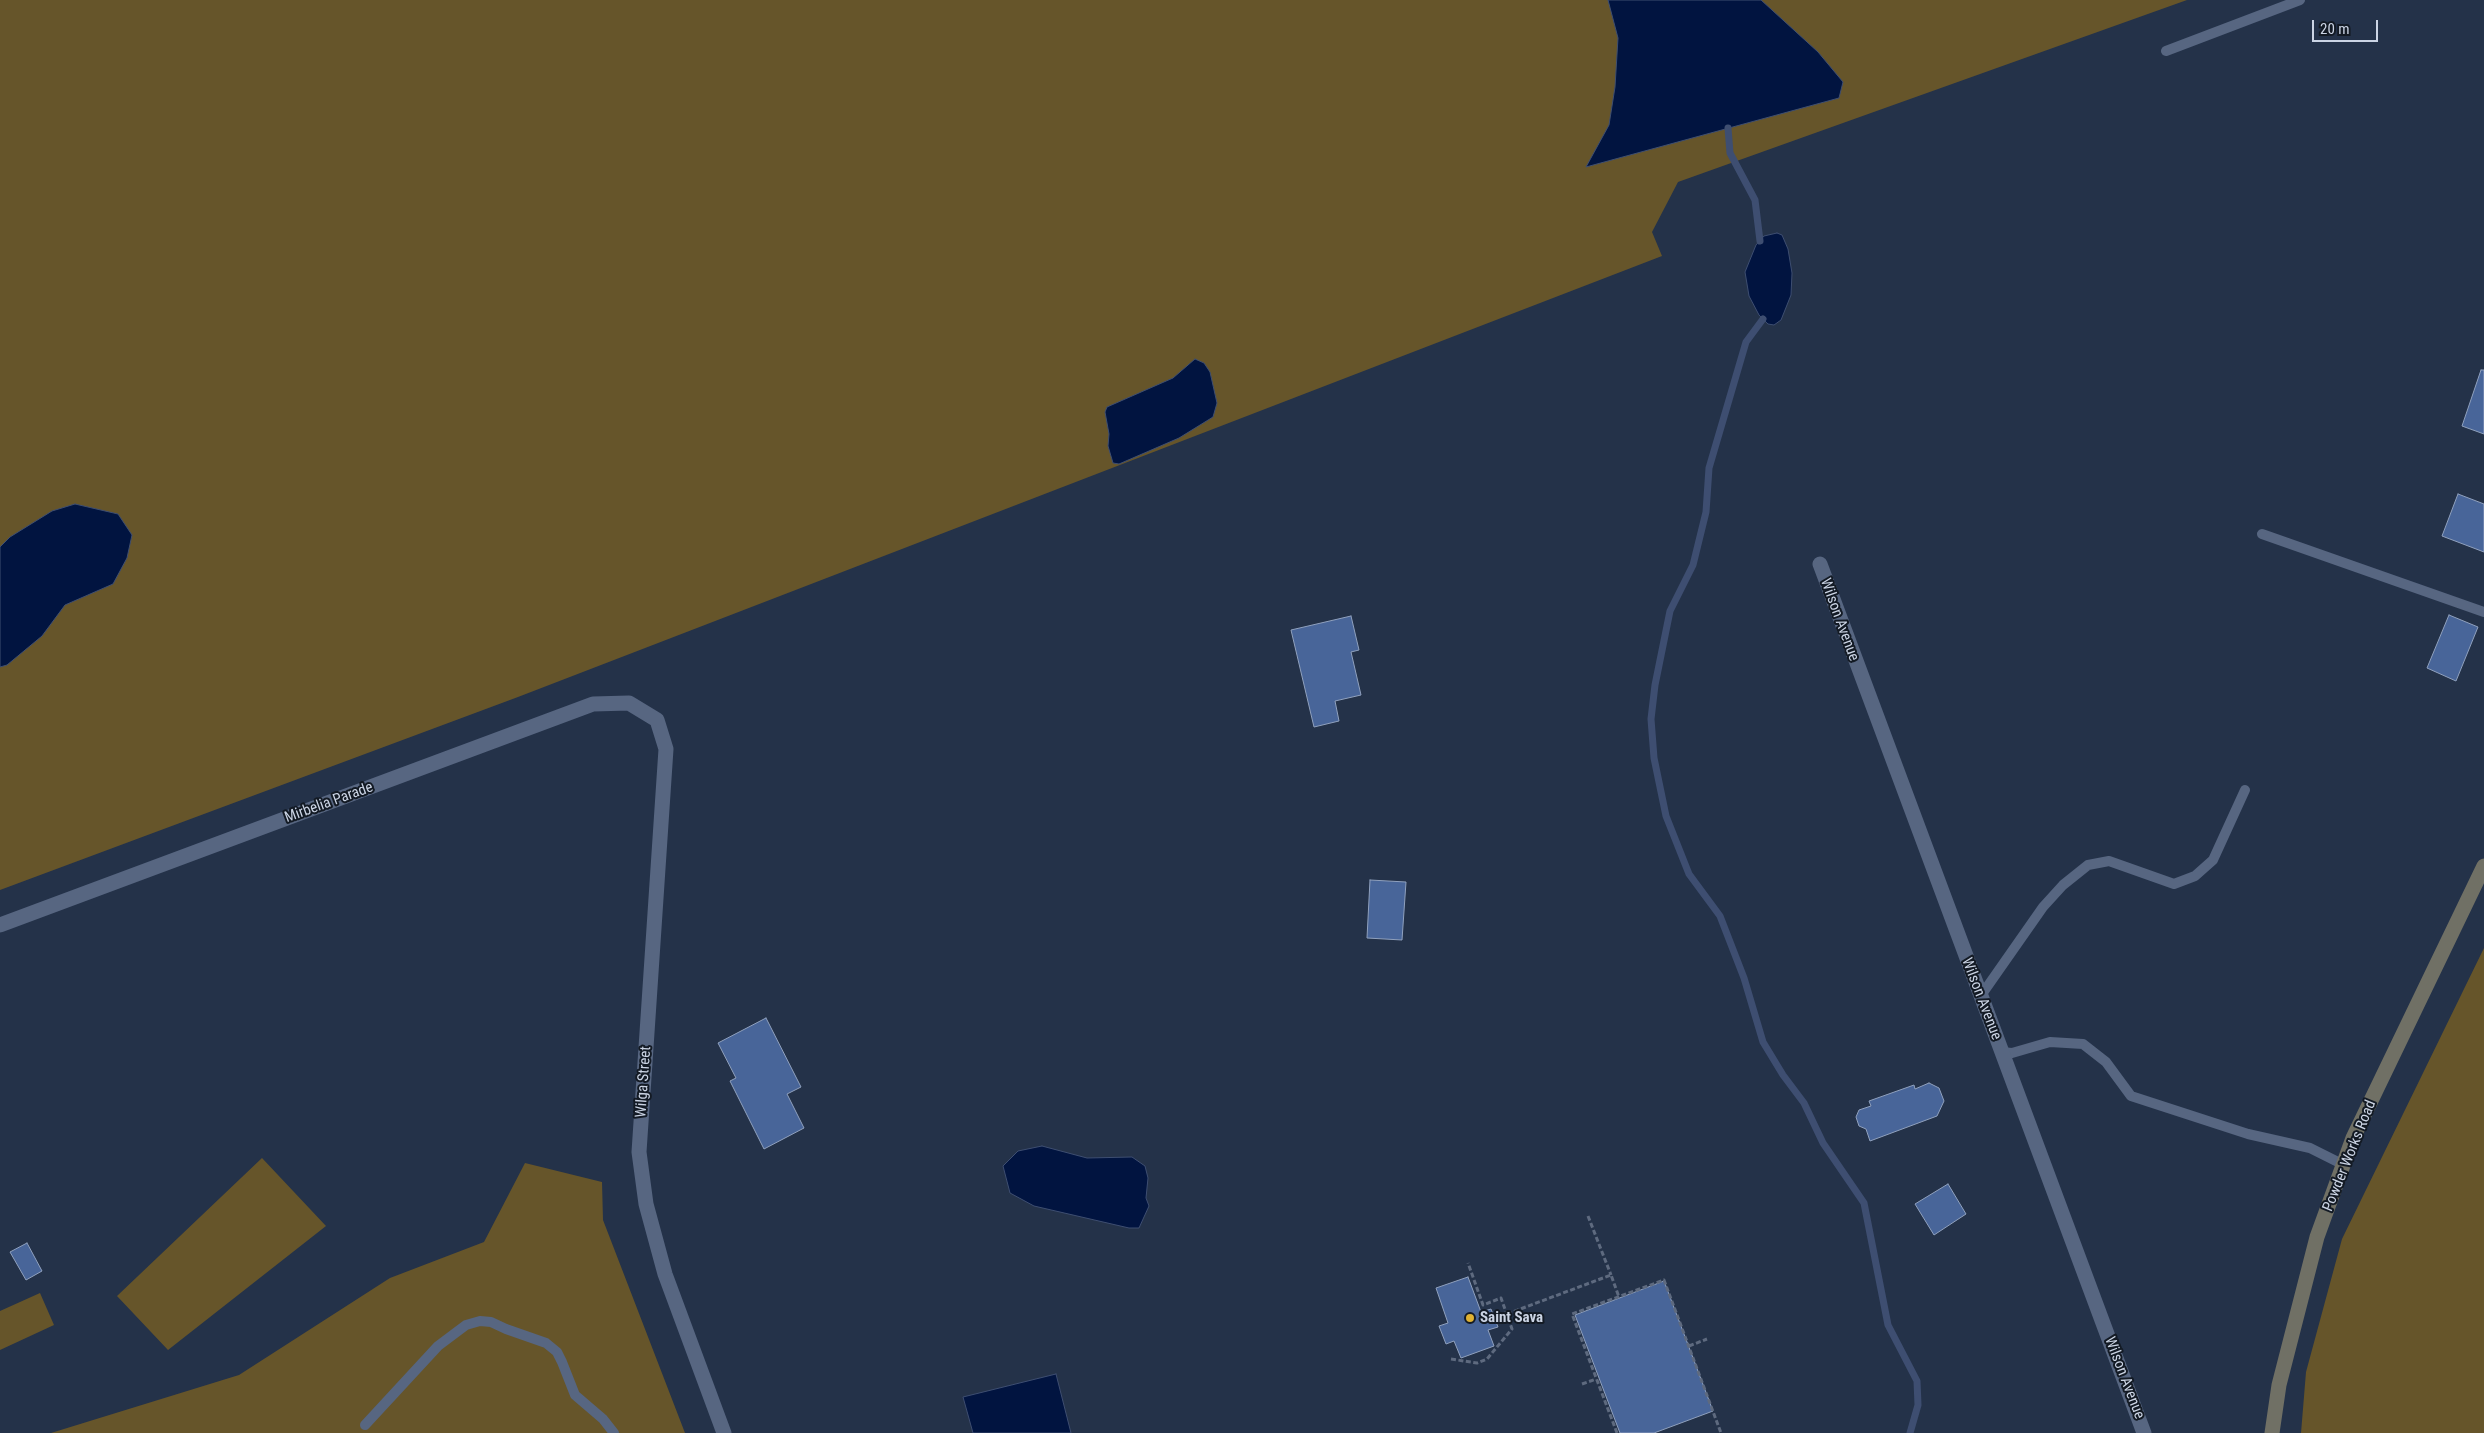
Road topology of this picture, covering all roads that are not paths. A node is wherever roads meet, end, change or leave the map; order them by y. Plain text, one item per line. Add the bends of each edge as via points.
1 (2300, 0) edge
2 (2166, 52) dead end
3 (2262, 534) dead end
4 (1820, 564) dead end
5 (2484, 612) edge
6 (657, 720) joint
7 (2245, 790) dead end
8 (2484, 866) edge
9 (0, 925) edge
10 (1980, 997) junction
11 (2001, 1052) junction
12 (2344, 1165) junction
13 (364, 1425) dead end
14 (614, 1433) edge
15 (724, 1433) edge
16 (2144, 1433) edge
17 (2272, 1433) edge

1 - 2 lane
3 - 5 lane
4 - 10 street, Wilson Avenue
6 - 9 street, Mirbelia Parade via 629,703 593,704
6 - 15 street, Wilga Street via 666,749 639,1152 646,1204 665,1274
7 - 10 lane via 2213,860 2195,876 2174,884 2109,861 2088,865 2042,907
8 - 12 main road, Powder Works Road via 2353,1138
10 - 11 street, Wilson Avenue
11 - 12 lane via 2012,1053 2050,1042 2084,1044 2106,1062 2131,1096 2248,1134 2310,1148
11 - 16 street, Wilson Avenue
12 - 17 main road, Powder Works Road via 2317,1237 2279,1384
13 - 14 lane via 438,1346 466,1325 480,1321 491,1322 546,1343 557,1352 575,1395

